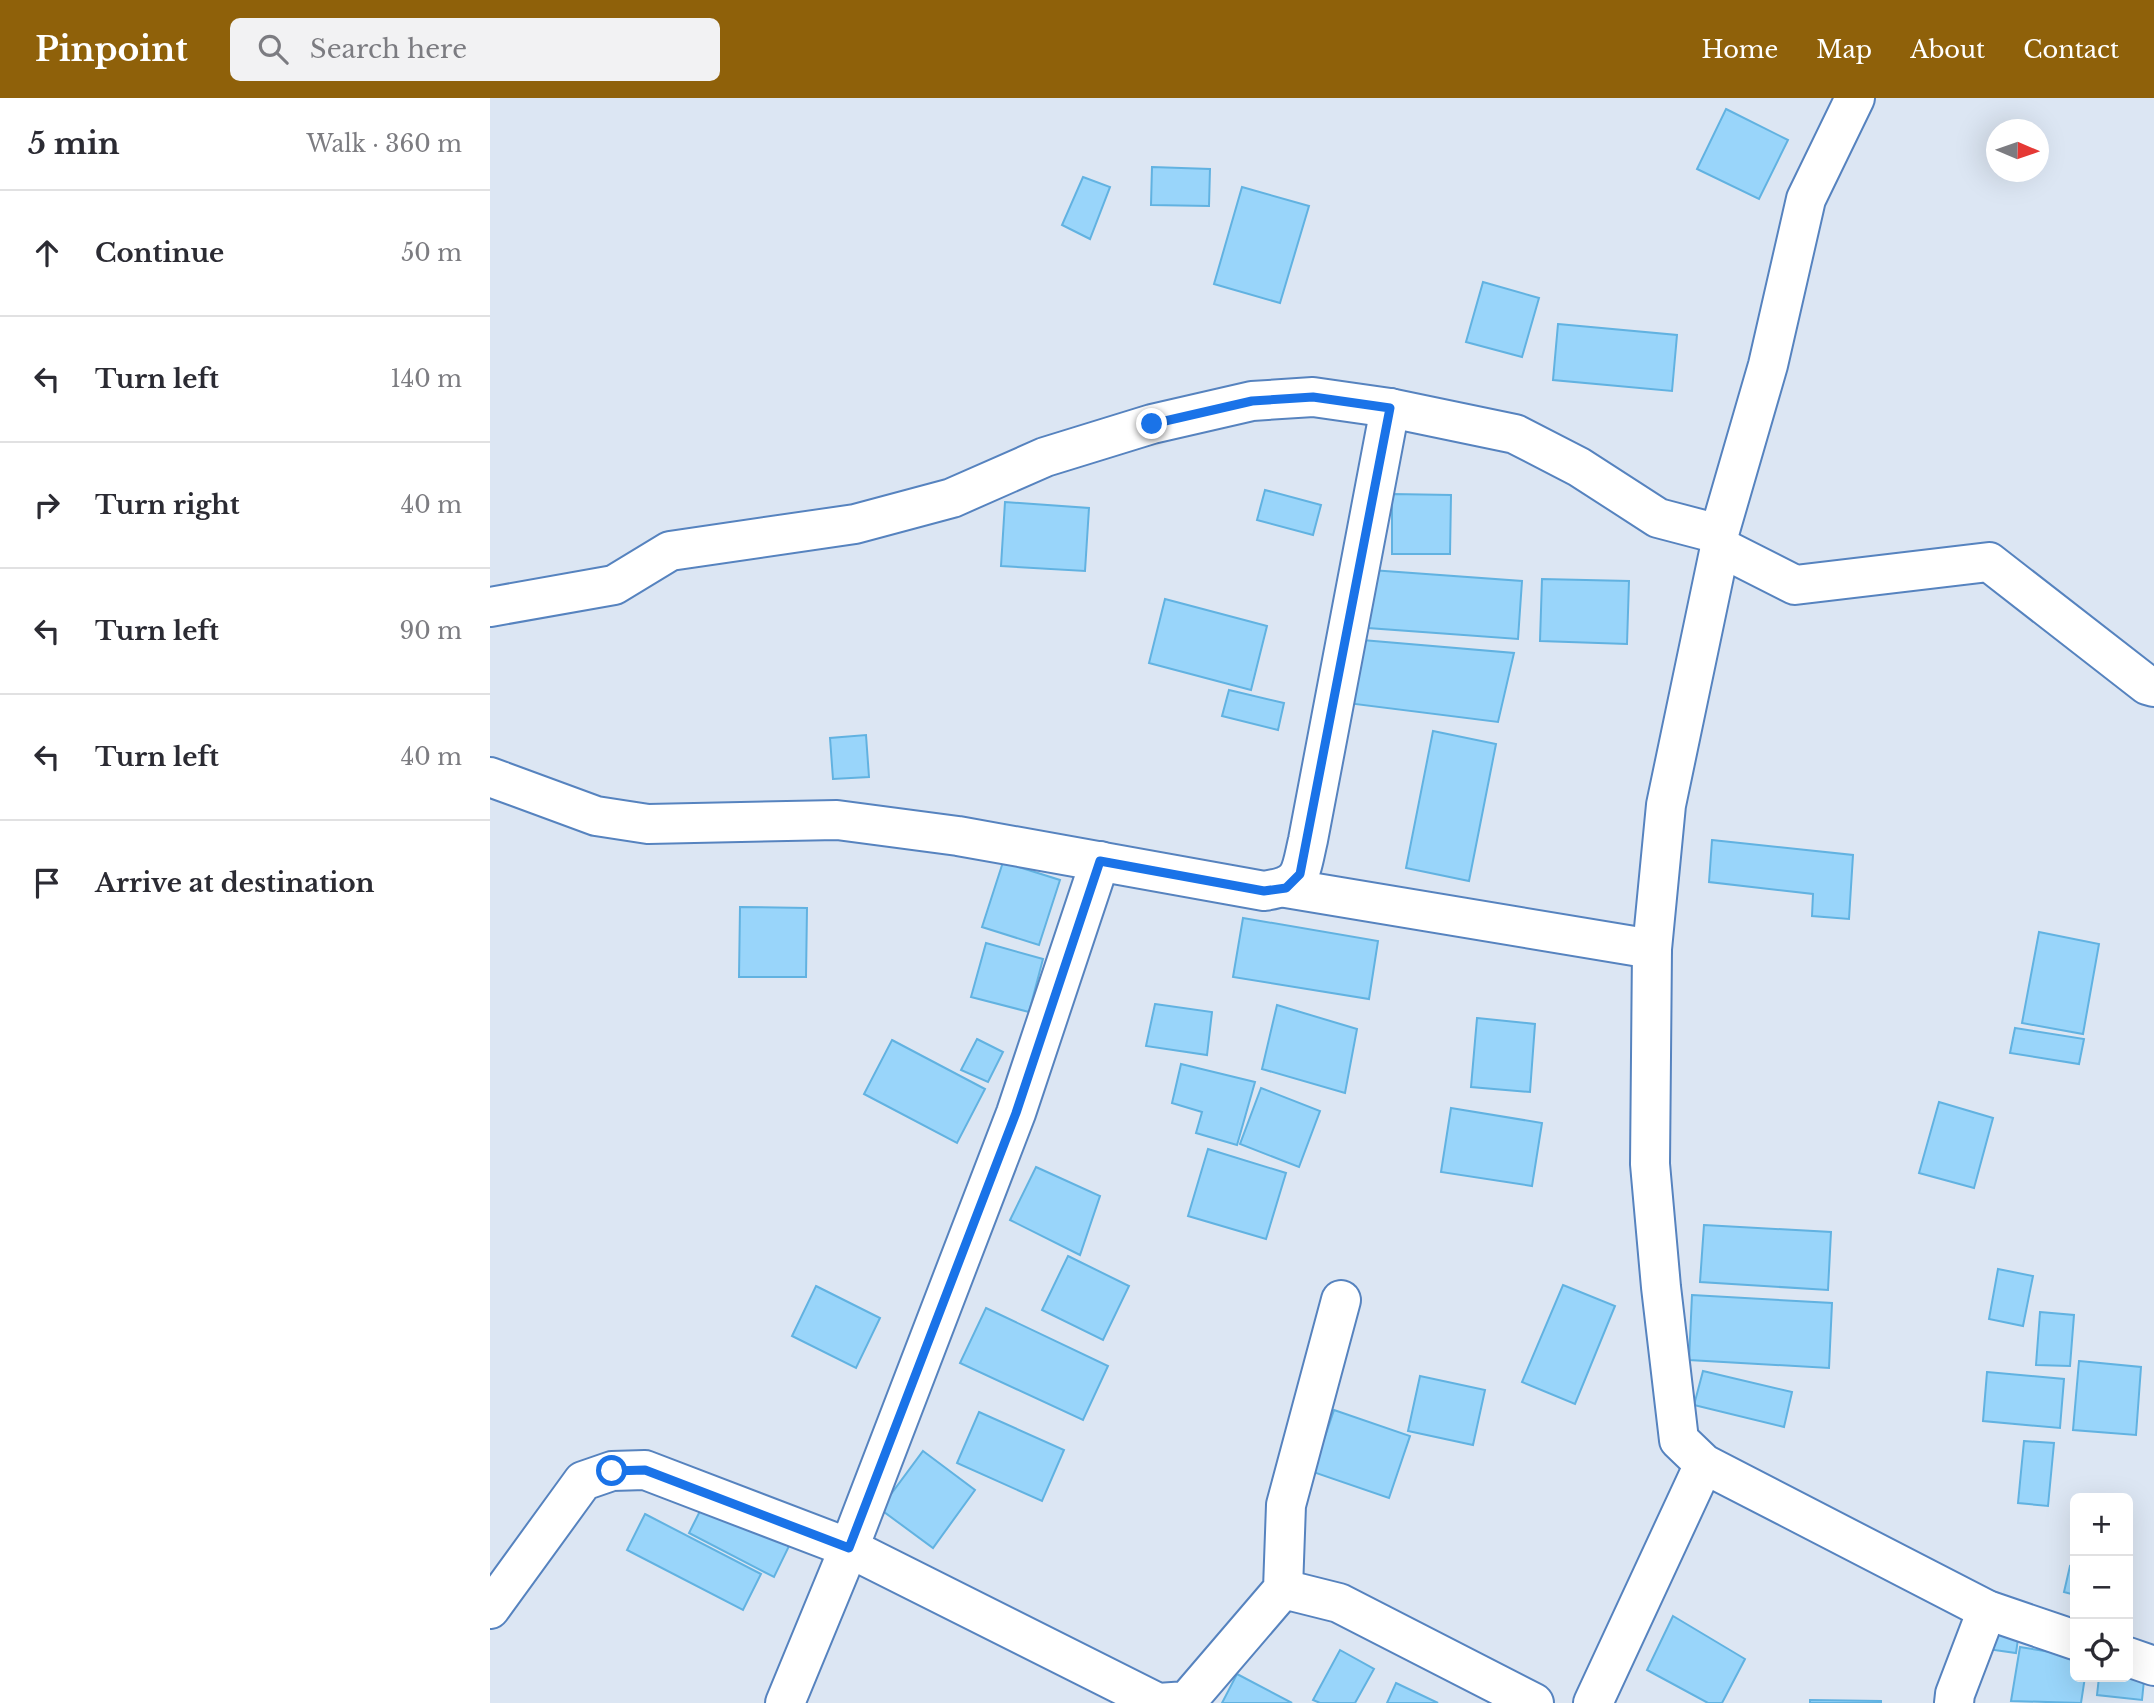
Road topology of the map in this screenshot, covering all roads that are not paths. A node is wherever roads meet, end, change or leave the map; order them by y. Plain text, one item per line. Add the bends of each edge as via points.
1 (1855, 98) edge
2 (1390, 408) junction
3 (1720, 541) junction
4 (490, 607) edge
5 (2154, 687) edge
6 (490, 777) edge
7 (1100, 861) junction
8 (1286, 888) junction
9 (1652, 949) junction
10 (1340, 1300) dead end
11 (1704, 1464) junction
12 (849, 1548) junction
13 (1283, 1589) junction
14 (490, 1609) edge
15 (1987, 1610) junction
16 (2070, 1638) edge
17 (2133, 1659) edge
18 (2154, 1666) edge
19 (785, 1703) edge
20 (1534, 1703) edge
21 (1593, 1703) edge
22 (1954, 1703) edge

1 - 3 street via 1806,199 1768,365
2 - 3 street via 1516,434 1579,467 1658,518
2 - 4 street via 1313,397 1252,401 1152,424 1045,457 952,498 855,524 670,551 614,584
2 - 8 street via 1308,840 1300,874
3 - 5 street via 1795,585 1989,562
3 - 9 street via 1666,805
6 - 7 street via 596,816 648,824 837,820
7 - 8 street via 1264,891
7 - 12 street via 1016,1113
8 - 9 street
9 - 11 street via 1650,1164 1661,1287 1679,1440
10 - 13 street via 1286,1506
11 - 15 street
11 - 21 street
12 - 13 street via 1158,1703 1187,1701
12 - 14 street via 645,1470 612,1471 583,1481
12 - 19 street
13 - 20 street via 1339,1603
15 - 16 street
15 - 22 street
17 - 18 street

